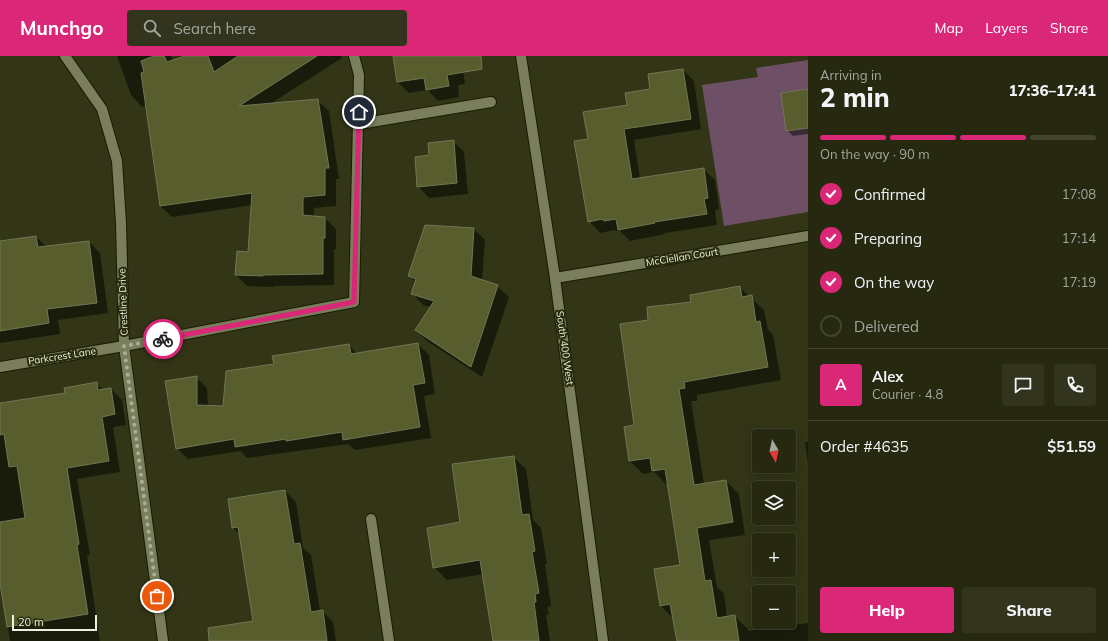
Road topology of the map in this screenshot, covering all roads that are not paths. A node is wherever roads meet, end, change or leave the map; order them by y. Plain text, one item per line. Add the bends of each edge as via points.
1 (65, 56) edge
2 (354, 56) edge
3 (521, 56) edge
4 (491, 102) dead end
5 (359, 124) junction
6 (808, 236) edge
7 (555, 278) junction
8 (124, 346) junction
9 (0, 367) edge
10 (371, 519) dead end
11 (163, 641) edge
12 (389, 641) edge
13 (603, 641) edge

1 - 8 street, Crestline Drive via 102,108 117,161
2 - 5 street, Crestline Drive via 359,75
3 - 7 street, South 400 West
4 - 5 street
5 - 8 street, Crestline Drive via 354,302
6 - 7 street, McClellan Court
7 - 13 street, South 400 West
8 - 9 street, Parkcrest Lane
8 - 11 street
10 - 12 street

